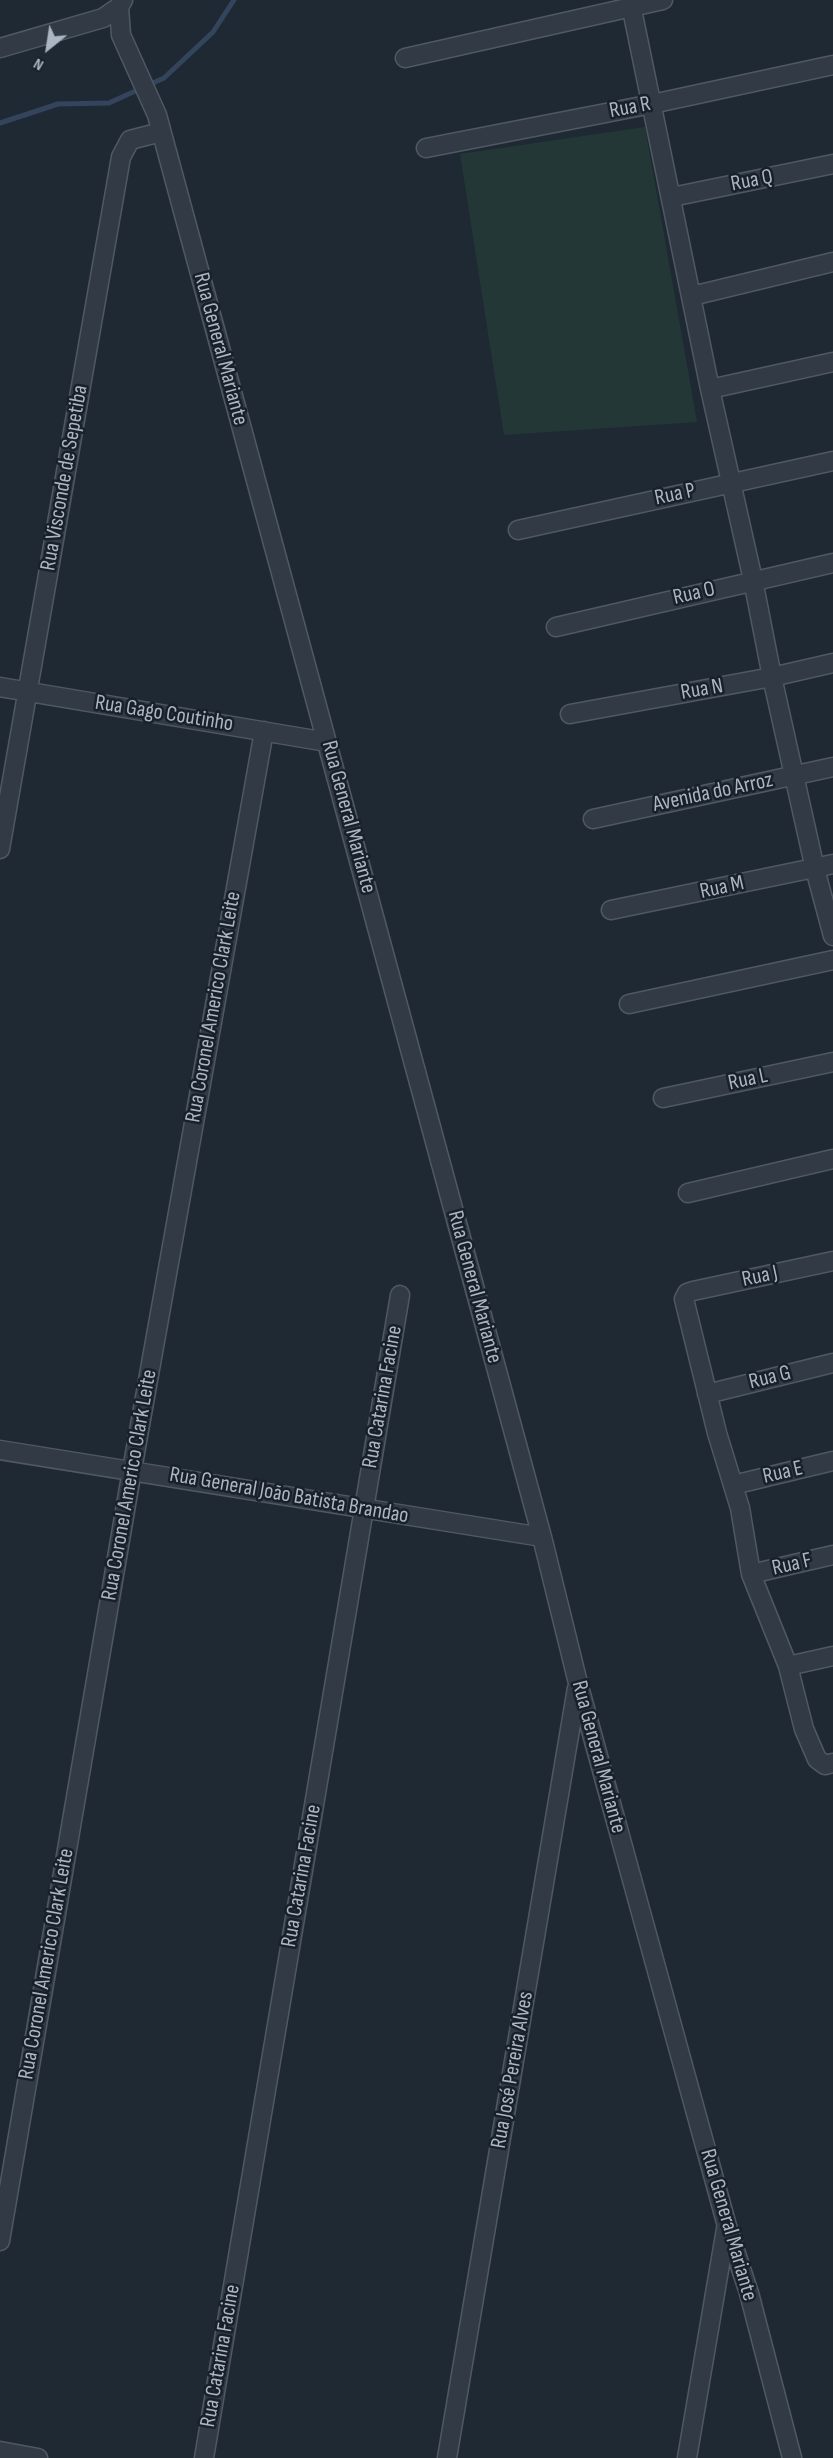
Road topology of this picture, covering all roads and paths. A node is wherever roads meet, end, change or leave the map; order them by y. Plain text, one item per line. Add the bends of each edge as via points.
1 (663, 0) edge
2 (121, 3) edge
3 (631, 3) edge
4 (0, 48) edge
5 (405, 58) dead end
6 (833, 65) edge
7 (652, 104) junction
8 (159, 124) junction
9 (426, 148) dead end
10 (833, 165) edge
11 (672, 197) junction
12 (833, 262) edge
13 (692, 296) junction
14 (833, 362) edge
15 (710, 388) junction
16 (833, 461) edge
17 (732, 483) junction
18 (518, 530) dead end
19 (833, 563) edge
20 (753, 580) junction
21 (556, 627) dead end
22 (833, 663) edge
23 (772, 677) junction
24 (0, 687) edge
25 (27, 691) junction
26 (570, 714) dead end
27 (264, 731) junction
28 (327, 742) junction
29 (833, 767) edge
30 (794, 776) junction
31 (593, 819) dead end
32 (0, 849) edge
33 (824, 866) edge
34 (611, 910) dead end
35 (833, 936) edge
36 (833, 960) edge
37 (629, 1004) dead end
38 (833, 1062) edge
39 (663, 1098) dead end
40 (833, 1158) edge
41 (688, 1193) dead end
42 (833, 1261) edge
43 (400, 1295) dead end
44 (833, 1363) edge
45 (707, 1394) junction
46 (0, 1450) edge
47 (833, 1461) edge
48 (132, 1470) junction
49 (733, 1485) junction
50 (363, 1510) junction
51 (542, 1538) junction
52 (833, 1556) edge
53 (751, 1574) junction
54 (833, 1656) edge
55 (788, 1666) junction
56 (578, 1683) junction
57 (833, 1763) edge
58 (727, 2226) junction
59 (0, 2241) edge
60 (0, 2451) edge
61 (38, 2458) edge
62 (204, 2458) edge
63 (447, 2458) edge
64 (687, 2458) edge
65 (792, 2458) edge

1 - 3 street
2 - 4 street via 103,18
2 - 8 street, Rua General Mariante via 121,35
3 - 5 street
3 - 7 street
6 - 7 street, Rua R
7 - 9 street, Rua R
7 - 11 street
8 - 25 street, Rua Visconde de Sepetiba via 130,140 121,157
8 - 28 street, Rua General Mariante
10 - 11 street, Rua Q
11 - 13 street
12 - 13 street
13 - 15 street
14 - 15 street
15 - 17 street
16 - 17 street, Rua P
17 - 18 street, Rua P
17 - 20 street
19 - 20 street, Rua O
20 - 21 street, Rua O
20 - 23 street
22 - 23 street, Rua N
23 - 26 street, Rua N
23 - 30 street
24 - 25 street, Rua Gago Coutinho
25 - 27 street, Rua Gago Coutinho
25 - 32 street, Rua Visconde de Sepetiba
27 - 28 street, Rua Gago Coutinho
27 - 48 street, Rua Coronel Americo Clark Leite
28 - 51 street, Rua General Mariante
29 - 30 street, Avenida do Arroz
30 - 31 street, Avenida do Arroz
30 - 33 street
33 - 34 street, Rua M
33 - 35 street
36 - 37 street
38 - 39 street, Rua L
40 - 41 street
42 - 45 street, Rua J via 687,1293 684,1299
43 - 50 street, Rua Catarina Facine
44 - 45 street, Rua G
45 - 49 street
46 - 48 street, Rua General João Batista Brandao
47 - 49 street, Rua E
48 - 50 street, Rua General João Batista Brandao
48 - 59 street, Rua Coronel Americo Clark Leite
49 - 53 street
50 - 51 street, Rua General João Batista Brandao
50 - 62 street, Rua Catarina Facine
51 - 56 street, Rua General Mariante
52 - 53 street, Rua F
53 - 55 street
54 - 55 street
55 - 57 street via 804,1729 817,1759 825,1765
56 - 58 street, Rua General Mariante
56 - 63 street, Rua José Pereira Alves
58 - 64 street
58 - 65 street, Rua General Mariante via 749,2293
60 - 61 street

